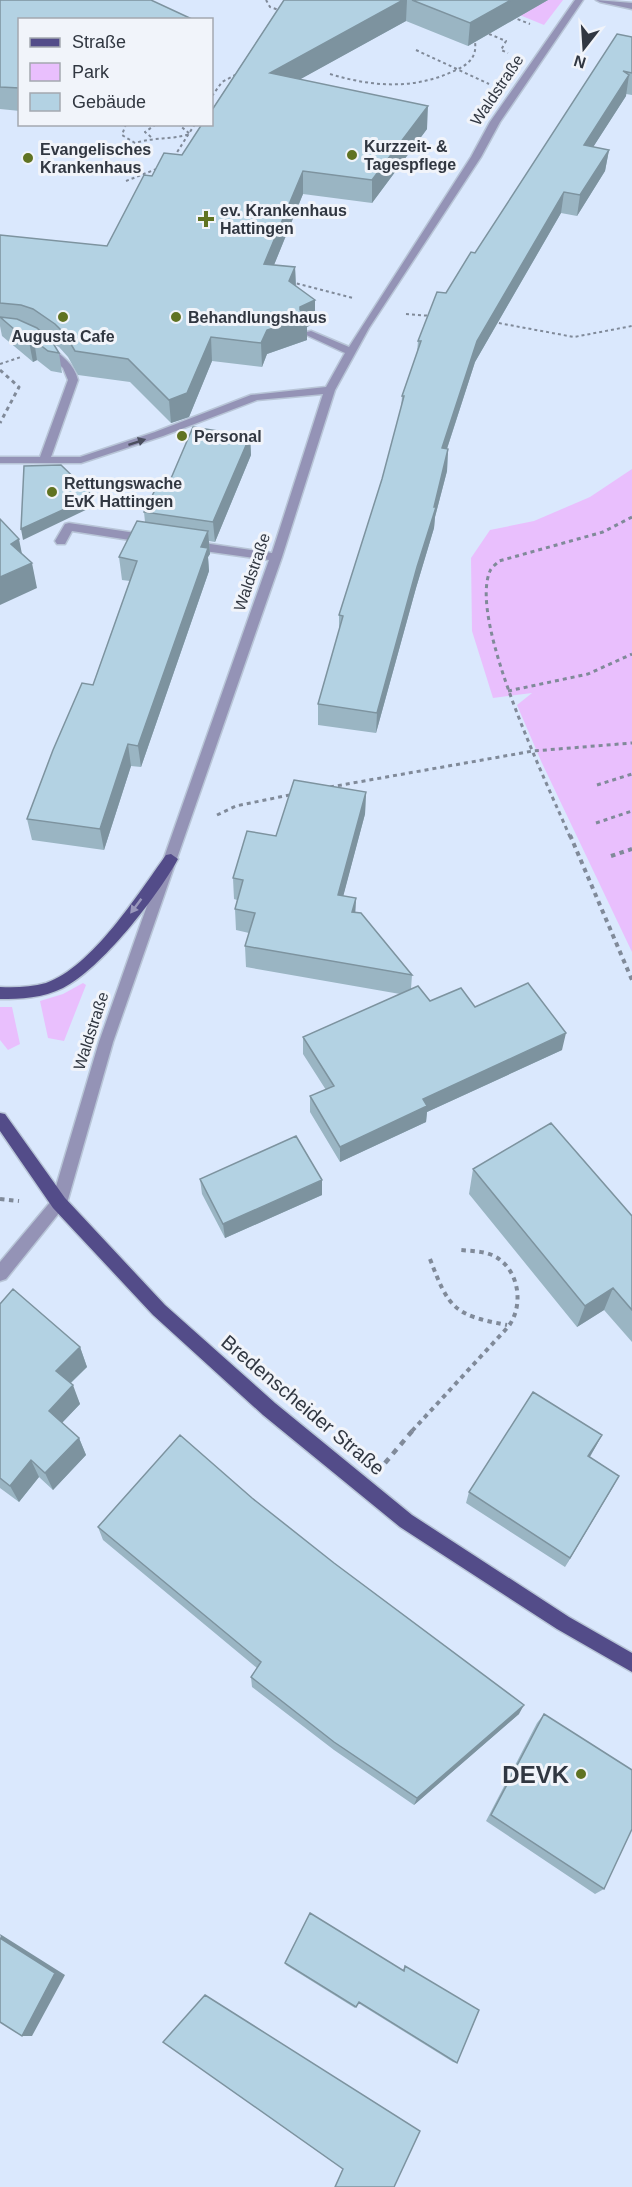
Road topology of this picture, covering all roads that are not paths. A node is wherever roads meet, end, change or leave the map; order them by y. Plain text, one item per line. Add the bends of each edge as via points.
1 (579, 0) edge
2 (600, 0) edge
3 (632, 6) edge
4 (308, 333) dead end
5 (34, 339) edge
6 (352, 352) junction
7 (330, 390) junction
8 (0, 460) edge
9 (44, 460) junction
10 (61, 541) dead end
11 (276, 557) junction
12 (171, 860) junction
13 (0, 993) edge
14 (0, 1119) edge
15 (59, 1203) junction
16 (0, 1274) edge
17 (632, 1663) edge

1 - 6 street, Waldstraße via 495,122
2 - 3 street
4 - 6 street
5 - 9 street via 64,362 73,380
6 - 7 street, Waldstraße
9 -> 7 street via 81,460 255,397
7 - 11 street, Waldstraße
8 - 9 street
10 - 11 street via 69,527
11 - 12 street, Waldstraße
12 -> 13 main road via 116,933 62,982 27,993
12 - 15 street, Waldstraße via 103,1050
14 - 15 main road, Bredenscheider Straße
15 - 16 street
15 - 17 main road, Bredenscheider Straße via 188,1338 269,1410 406,1521

